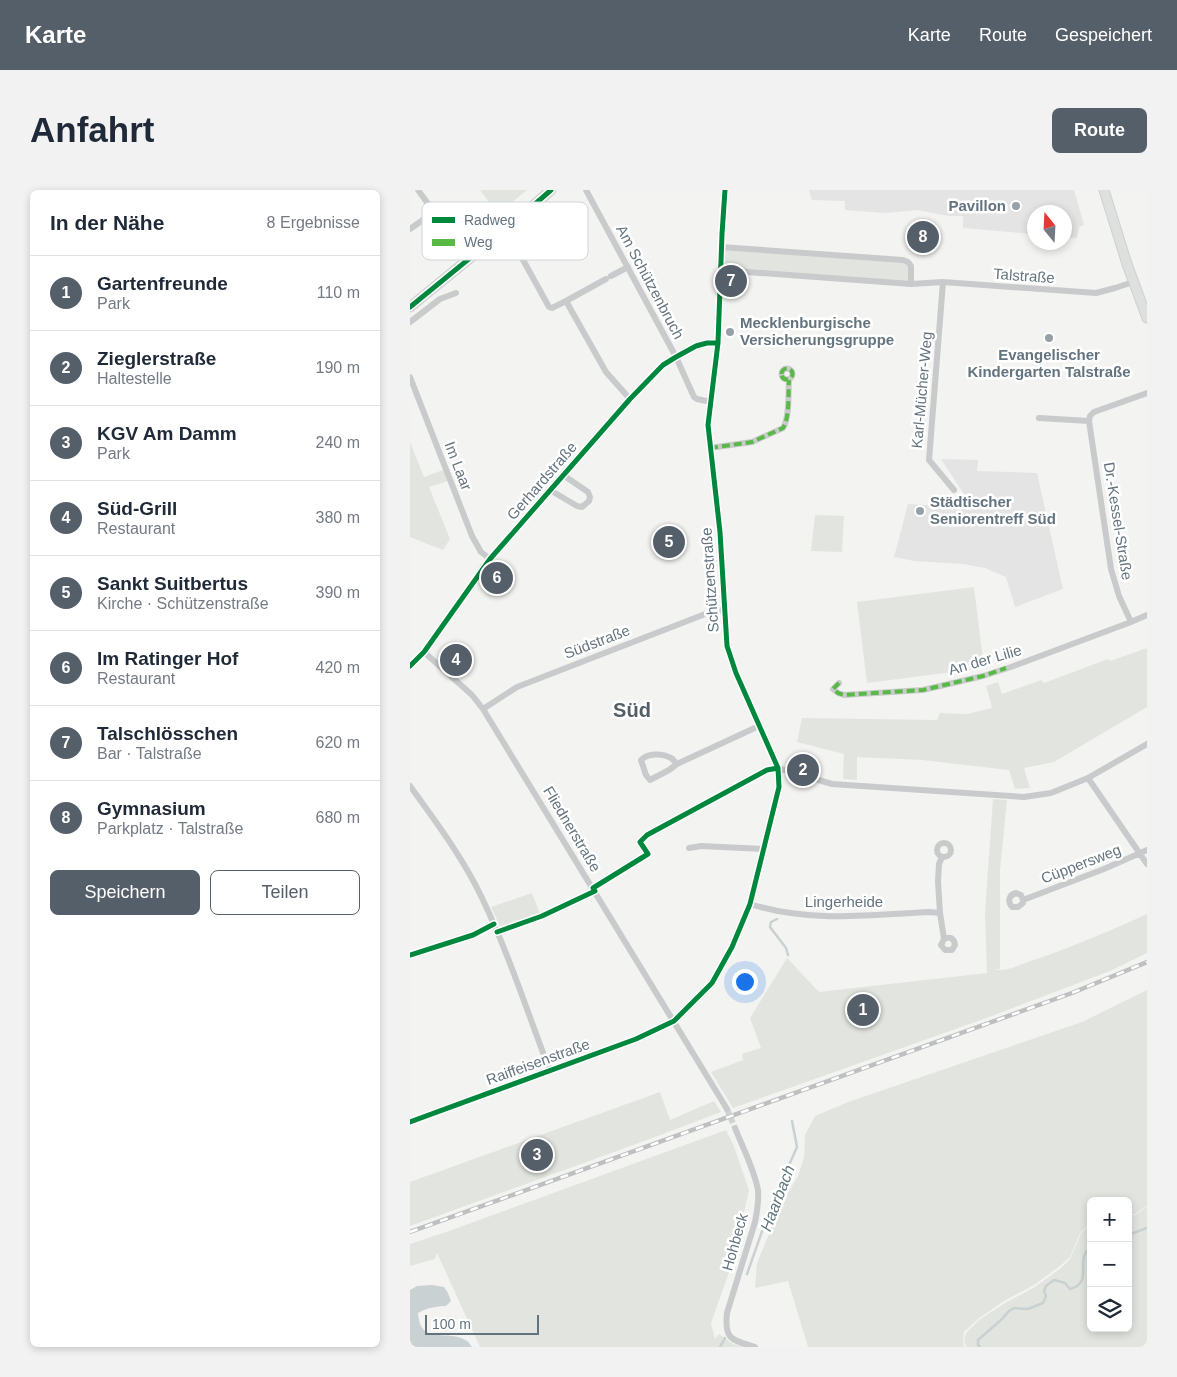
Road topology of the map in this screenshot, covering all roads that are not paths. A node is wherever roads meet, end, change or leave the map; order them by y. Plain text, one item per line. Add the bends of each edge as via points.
1 (418, 190) edge
2 (550, 190) edge
3 (586, 190) edge
4 (725, 190) edge
5 (1104, 190) edge
6 (427, 202) edge
7 (537, 202) edge
8 (422, 220) edge
9 (410, 229) edge
10 (721, 247) junction
11 (468, 260) edge
12 (523, 260) edge
13 (628, 267) junction
14 (720, 270) junction
15 (943, 282) junction
16 (1134, 282) junction
17 (911, 284) junction
18 (456, 292) dead end
19 (566, 301) junction
20 (410, 307) edge
21 (1147, 318) edge
22 (410, 322) edge
23 (718, 343) junction
24 (676, 357) junction
25 (410, 377) edge
26 (789, 380) dead end
27 (1147, 393) edge
28 (630, 399) junction
29 (711, 402) junction
30 (1039, 418) dead end
31 (1089, 421) junction
32 (710, 448) junction
33 (564, 475) junction
34 (550, 490) junction
35 (954, 490) dead end
36 (490, 559) junction
37 (724, 610) junction
38 (1147, 615) edge
39 (1131, 622) junction
40 (424, 652) junction
41 (410, 666) edge
42 (839, 683) dead end
43 (483, 709) junction
44 (759, 726) junction
45 (1147, 744) edge
46 (677, 764) junction
47 (778, 768) junction
48 (1088, 778) junction
49 (410, 786) edge
50 (689, 848) dead end
51 (764, 849) junction
52 (1147, 850) edge
53 (1140, 854) junction
54 (942, 856) dead end
55 (1147, 864) edge
56 (1023, 900) dead end
57 (750, 904) junction
58 (940, 913) junction
59 (944, 939) dead end
60 (674, 1021) junction
61 (550, 1071) junction
62 (727, 1109) tunnel mouth
63 (410, 1122) edge
64 (735, 1128) tunnel mouth
65 (755, 1347) edge

1 - 6 street
2 - 7 main road
3 - 13 street, Am Schützenbruch
4 - 10 street, Schützenstraße
5 - 16 main road
8 - 9 street
10 - 14 street, Schützenstraße
10 - 17 street via 903,260 911,266
11 - 20 main road
12 - 19 street via 549,307
13 - 19 street
13 - 24 street, Am Schützenbruch
14 - 17 street, Talstraße
14 - 23 street, Schützenstraße
15 - 16 street, Talstraße via 1096,293
15 - 17 street, Talstraße
15 - 35 street, Karl-Mücher-Weg via 929,460
16 - 21 main road
18 - 22 street via 440,299
19 - 28 street via 606,372
23 - 24 street, Gerhardstraße via 696,346
23 - 29 street, Schützenstraße
24 - 28 street, Gerhardstraße
24 - 29 street, Am Schützenbruch via 694,397
25 - 36 street, Im Laar via 472,536 481,552
26 - 32 street via 783,428 752,442
27 - 31 street via 1094,412
28 - 33 street, Gerhardstraße
29 - 32 street, Schützenstraße
30 - 31 street
31 - 39 street, Dr.-Kessel-Straße via 1111,569
32 - 37 street, Schützenstraße
33 - 34 street, Gerhardstraße
33 - 34 street, Gerhardstraße via 588,492 589,501 582,507 577,506
34 - 36 street, Gerhardstraße
36 - 40 street, Gerhardstraße
37 - 43 street, Südstraße via 713,611 517,687
37 - 44 street, Schützenstraße via 728,646 736,673
38 - 39 street, An der Lilie
39 - 42 street, An der Lilie via 1011,667 923,690 844,695 833,689
40 - 41 street, Gerhardstraße
40 - 43 street, Fliednerstraße
43 - 60 street, Fliednerstraße
44 - 46 street
44 - 47 street, Schützenstraße
45 - 48 street
46 - 46 street via 650,780 641,760 649,755 658,755
47 - 48 street via 832,784 1024,797 1051,794
47 - 51 street, Schützenstraße via 779,787
48 - 53 street
49 - 61 street via 482,897
50 - 51 street
51 - 57 street, Schützenstraße
52 - 53 street, Cüppersweg
53 - 55 street
53 - 56 street, Cüppersweg
54 - 58 street via 938,864
57 - 58 street, Lingerheide via 789,914 821,917
57 - 60 street, Schützenstraße via 732,947 712,982
58 - 59 street
60 - 61 street, Raiffeisenstraße
60 - 62 street, Fliednerstraße
61 - 63 street, Raiffeisenstraße
64 - 65 street, Hohbeck via 752,1170 758,1208 727,1313 726,1328 734,1340

